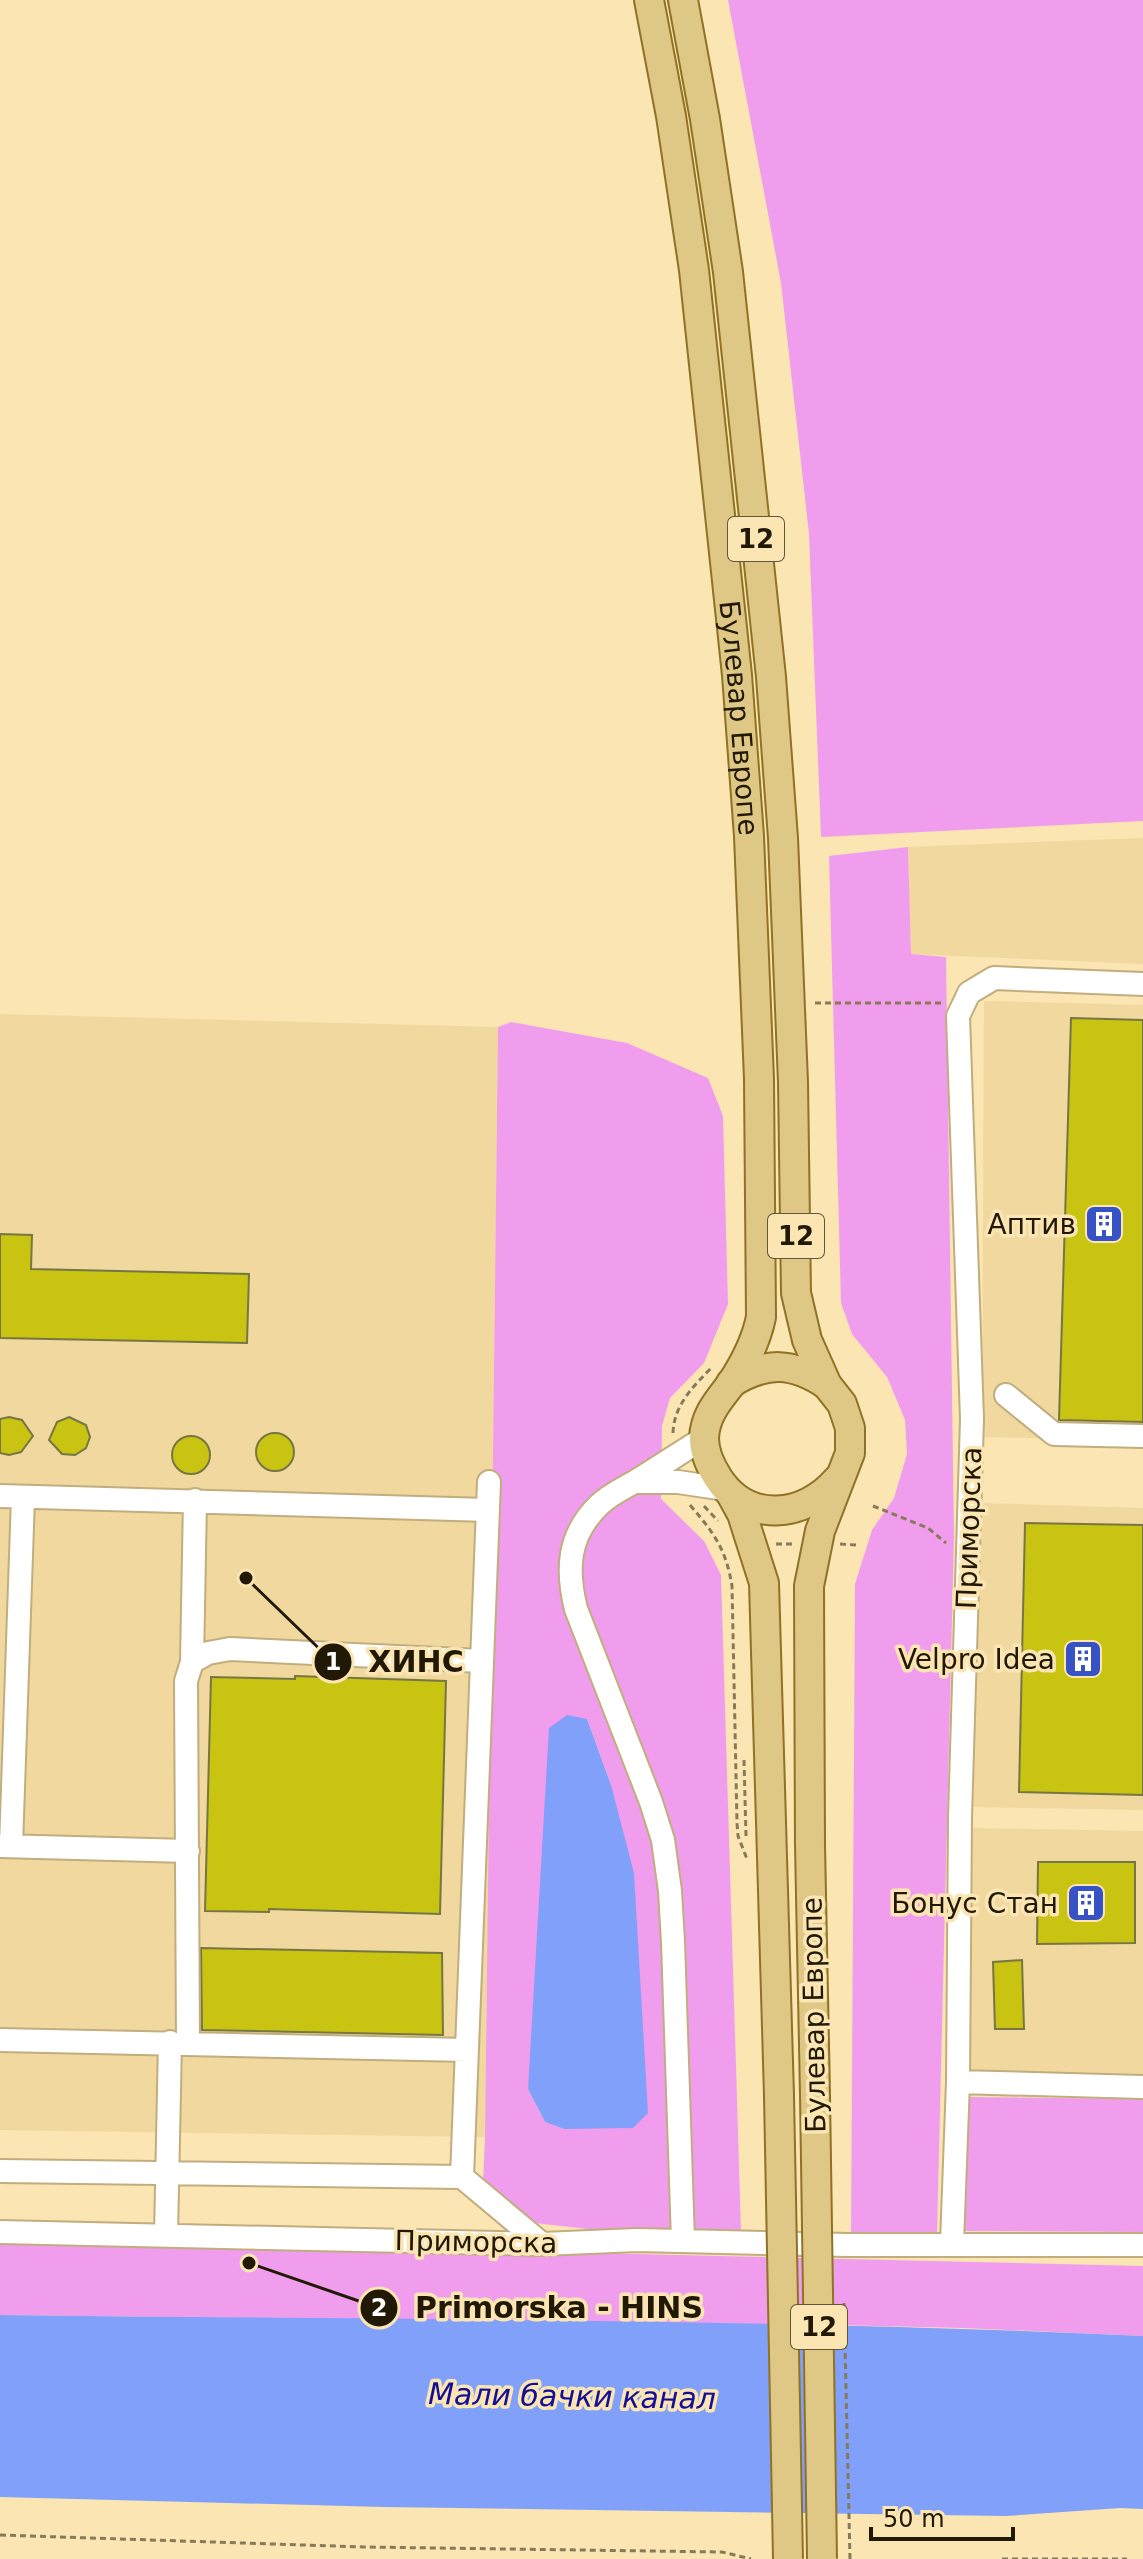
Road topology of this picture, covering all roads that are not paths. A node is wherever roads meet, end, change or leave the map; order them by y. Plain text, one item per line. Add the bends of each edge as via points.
1 (649, 0) edge
2 (683, 0) edge
3 (1143, 984) edge
4 (725, 1371) junction
5 (827, 1385) junction
6 (1006, 1395) dead end
7 (1143, 1436) edge
8 (704, 1438) junction
9 (840, 1477) junction
10 (489, 1482) dead end
11 (634, 1482) junction
12 (728, 1492) junction
13 (0, 1496) edge
14 (23, 1497) junction
15 (195, 1500) junction
16 (488, 1510) junction
17 (482, 1661) junction
18 (192, 1662) junction
19 (6, 1846) edge
20 (188, 1851) junction
21 (0, 2040) edge
22 (179, 2043) junction
23 (467, 2050) junction
24 (958, 2082) junction
25 (1143, 2087) edge
26 (0, 2171) edge
27 (167, 2173) junction
28 (462, 2177) junction
29 (0, 2232) edge
30 (166, 2235) junction
31 (683, 2241) junction
32 (952, 2243) junction
33 (542, 2244) junction
34 (1143, 2245) edge
35 (788, 2559) edge
36 (822, 2559) edge

1 - 4 main road, Булевар Европе / 12 via 694,270 749,836 761,1317 756,1341
2 - 5 main road, Булевар Европе / 12 via 728,272 771,677 792,1051 796,1293 807,1340
3 - 24 street, Приморска via 994,978 969,993 958,1016 972,1395
4 - 5 main road via 789,1367
4 - 8 main road, Булевар Европе / 12
5 - 9 main road, Булевар Европе / 12 via 842,1404 850,1428 850,1453
6 - 7 street via 1054,1434
8 - 11 street
8 - 12 main road, Булевар Европе / 12 via 713,1471
9 - 12 main road via 824,1495 802,1507 777,1511 753,1507
9 - 36 main road, Булевар Европе / 12, bridge via 820,1531 809,1586
10 - 16 street
11 - 12 street via 678,1482
11 - 31 street via 599,1504 582,1526 571,1552 569,1581 663,1840 671,1904
12 - 35 main road, Булевар Европе / 12, bridge via 742,1514 764,1583
13 - 14 street
14 - 15 street
14 - 19 street
15 - 16 street
15 - 18 street
16 - 17 street
17 - 18 street via 230,1649
17 - 23 street
18 - 20 street via 186,1681
19 - 20 street
20 - 22 street
21 - 22 street
22 - 23 street
22 - 27 street
23 - 28 street
24 - 25 street
24 - 32 street, Приморска
26 - 27 street
27 - 28 street
27 - 30 street
28 - 33 street
29 - 30 street, Приморска
30 - 33 street, Приморска
31 - 32 street, Приморска
31 - 33 street, Приморска
32 - 34 street, Приморска

